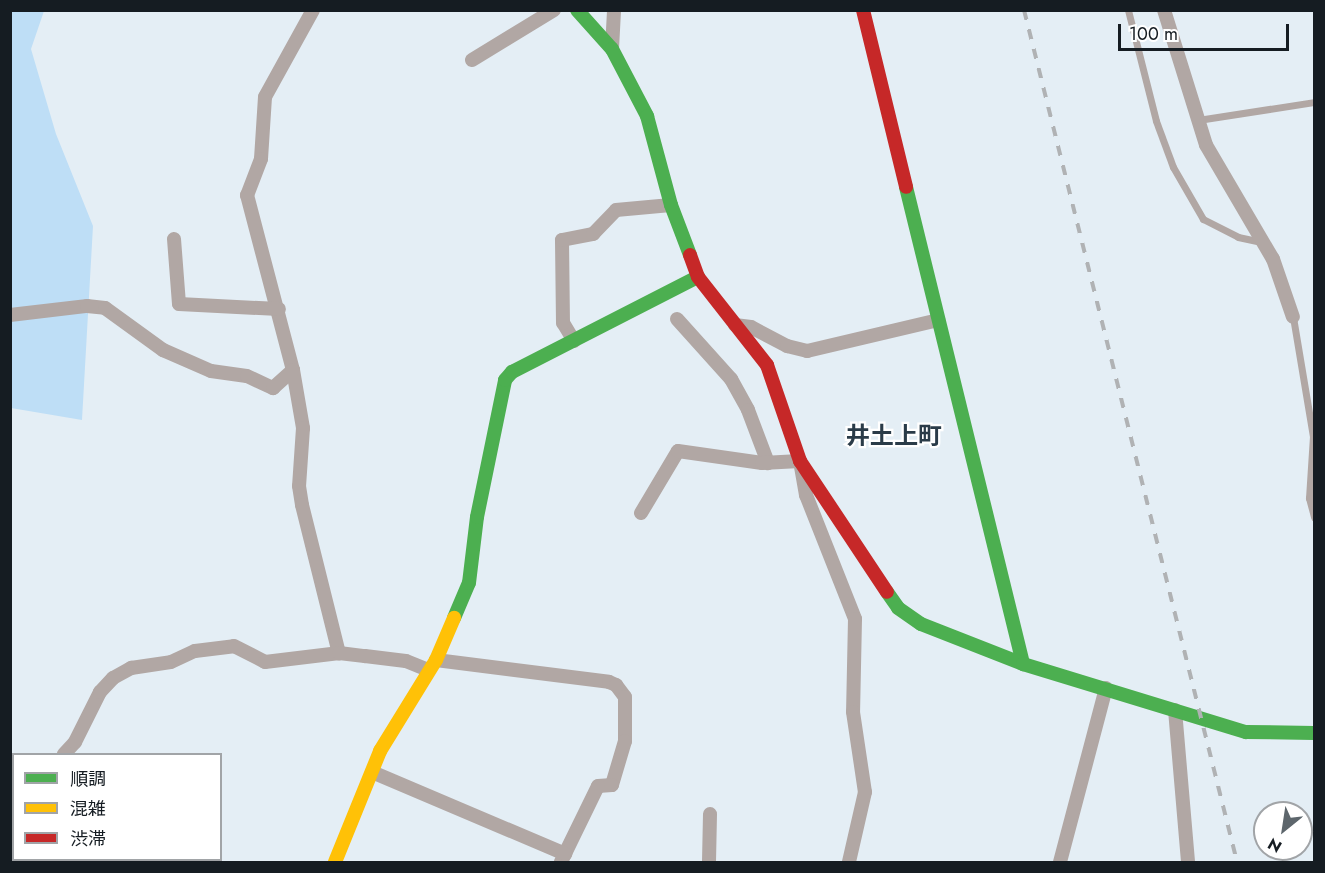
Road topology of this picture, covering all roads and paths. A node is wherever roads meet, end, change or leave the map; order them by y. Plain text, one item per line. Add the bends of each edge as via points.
1 (554, 10) edge
2 (578, 10) edge
3 (614, 10) edge
4 (862, 10) edge
5 (1128, 10) edge
6 (1164, 10) edge
7 (311, 12) edge
8 (612, 49) junction
9 (472, 60) dead end
10 (1314, 102) edge
11 (1198, 120) junction
12 (671, 204) junction
13 (174, 239) dead end
14 (1263, 243) junction
15 (698, 277) junction
16 (279, 309) junction
17 (10, 315) edge
18 (1293, 317) joint
19 (677, 319) dead end
20 (938, 320) junction
21 (735, 325) junction
22 (574, 341) junction
23 (293, 370) junction
24 (800, 461) junction
25 (768, 463) junction
26 (642, 513) dead end
27 (1314, 517) edge
28 (339, 654) junction
29 (1023, 664) junction
30 (432, 665) junction
31 (1106, 688) junction
32 (1175, 710) junction
33 (1314, 733) edge
34 (65, 753) edge
35 (372, 772) junction
36 (711, 814) dead end
37 (563, 858) edge
38 (335, 862) edge
39 (709, 862) edge
40 (849, 862) edge
41 (1060, 862) edge
42 (1188, 862) edge

1 - 9 street
2 - 8 street
3 - 8 street
4 - 20 street
5 - 14 lane via 1156,121 1173,167 1203,219 1238,237
6 - 11 street
7 - 16 street via 265,97 262,152 247,195
8 - 12 street via 647,116
10 - 11 lane
11 - 14 street via 1206,145
12 - 15 street
12 - 22 street via 616,210 593,234 562,240 563,323
13 - 16 street via 179,304
14 - 18 street
15 - 21 street
15 - 22 street
16 - 23 street
17 - 23 street via 87,306 105,308 163,350 210,371 247,376 273,388
18 - 27 lane via 1313,436 1309,498
19 - 25 street via 731,379 748,410
20 - 21 street via 807,351 787,346 751,327
20 - 29 street
21 - 24 street via 767,365
22 - 30 street via 512,372 505,380 477,518 469,583
23 - 28 street via 303,428 299,486 302,505
24 - 25 street
24 - 29 street via 898,608 921,624
24 - 40 street via 806,495 855,619 853,712 865,792
25 - 26 street via 678,451
28 - 30 street
28 - 34 street via 265,662 234,646 221,646 171,662 132,668 104,687 73,746
29 - 31 street
30 - 35 street via 380,751
30 - 37 street via 609,682 625,697 625,741 612,785 598,786
31 - 32 street
31 - 41 street
32 - 33 street via 1246,732
32 - 42 street
35 - 37 street
35 - 38 street
36 - 39 street via 707,819

